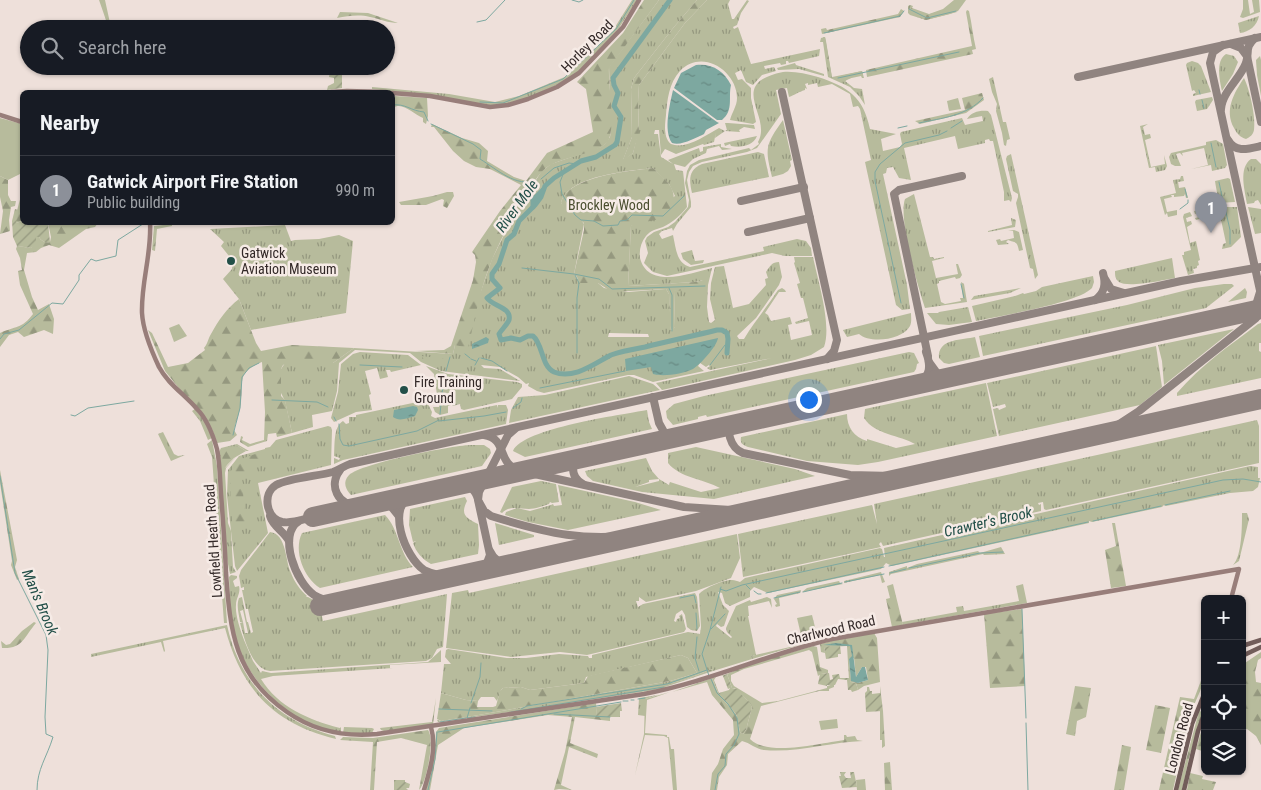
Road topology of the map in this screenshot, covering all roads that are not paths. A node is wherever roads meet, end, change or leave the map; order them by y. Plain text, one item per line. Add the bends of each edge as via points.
1 (639, 0) edge
2 (395, 93) edge
3 (0, 115) edge
4 (20, 121) edge
5 (150, 225) edge
6 (1232, 595) edge
7 (1261, 640) edge
8 (1246, 645) edge
9 (1261, 647) edge
10 (1246, 654) edge
11 (1201, 702) edge
12 (1201, 723) edge
13 (431, 727) junction
14 (424, 790) edge
15 (1176, 790) edge
16 (1184, 790) edge

1 - 2 street, Horley Road via 623,27 579,73 528,99 490,107
3 - 4 street
5 - 13 street, Lowfield Heath Road via 142,304 144,326 164,375 201,414 214,441 219,466 231,625 245,666 277,705 300,720 325,730 370,735
6 - 13 street, Charlwood Road via 1239,569 832,639 644,694
7 - 8 main road
9 - 10 main road
11 - 15 main road, London Road
12 - 16 main road, London Road
13 - 14 street via 433,749

